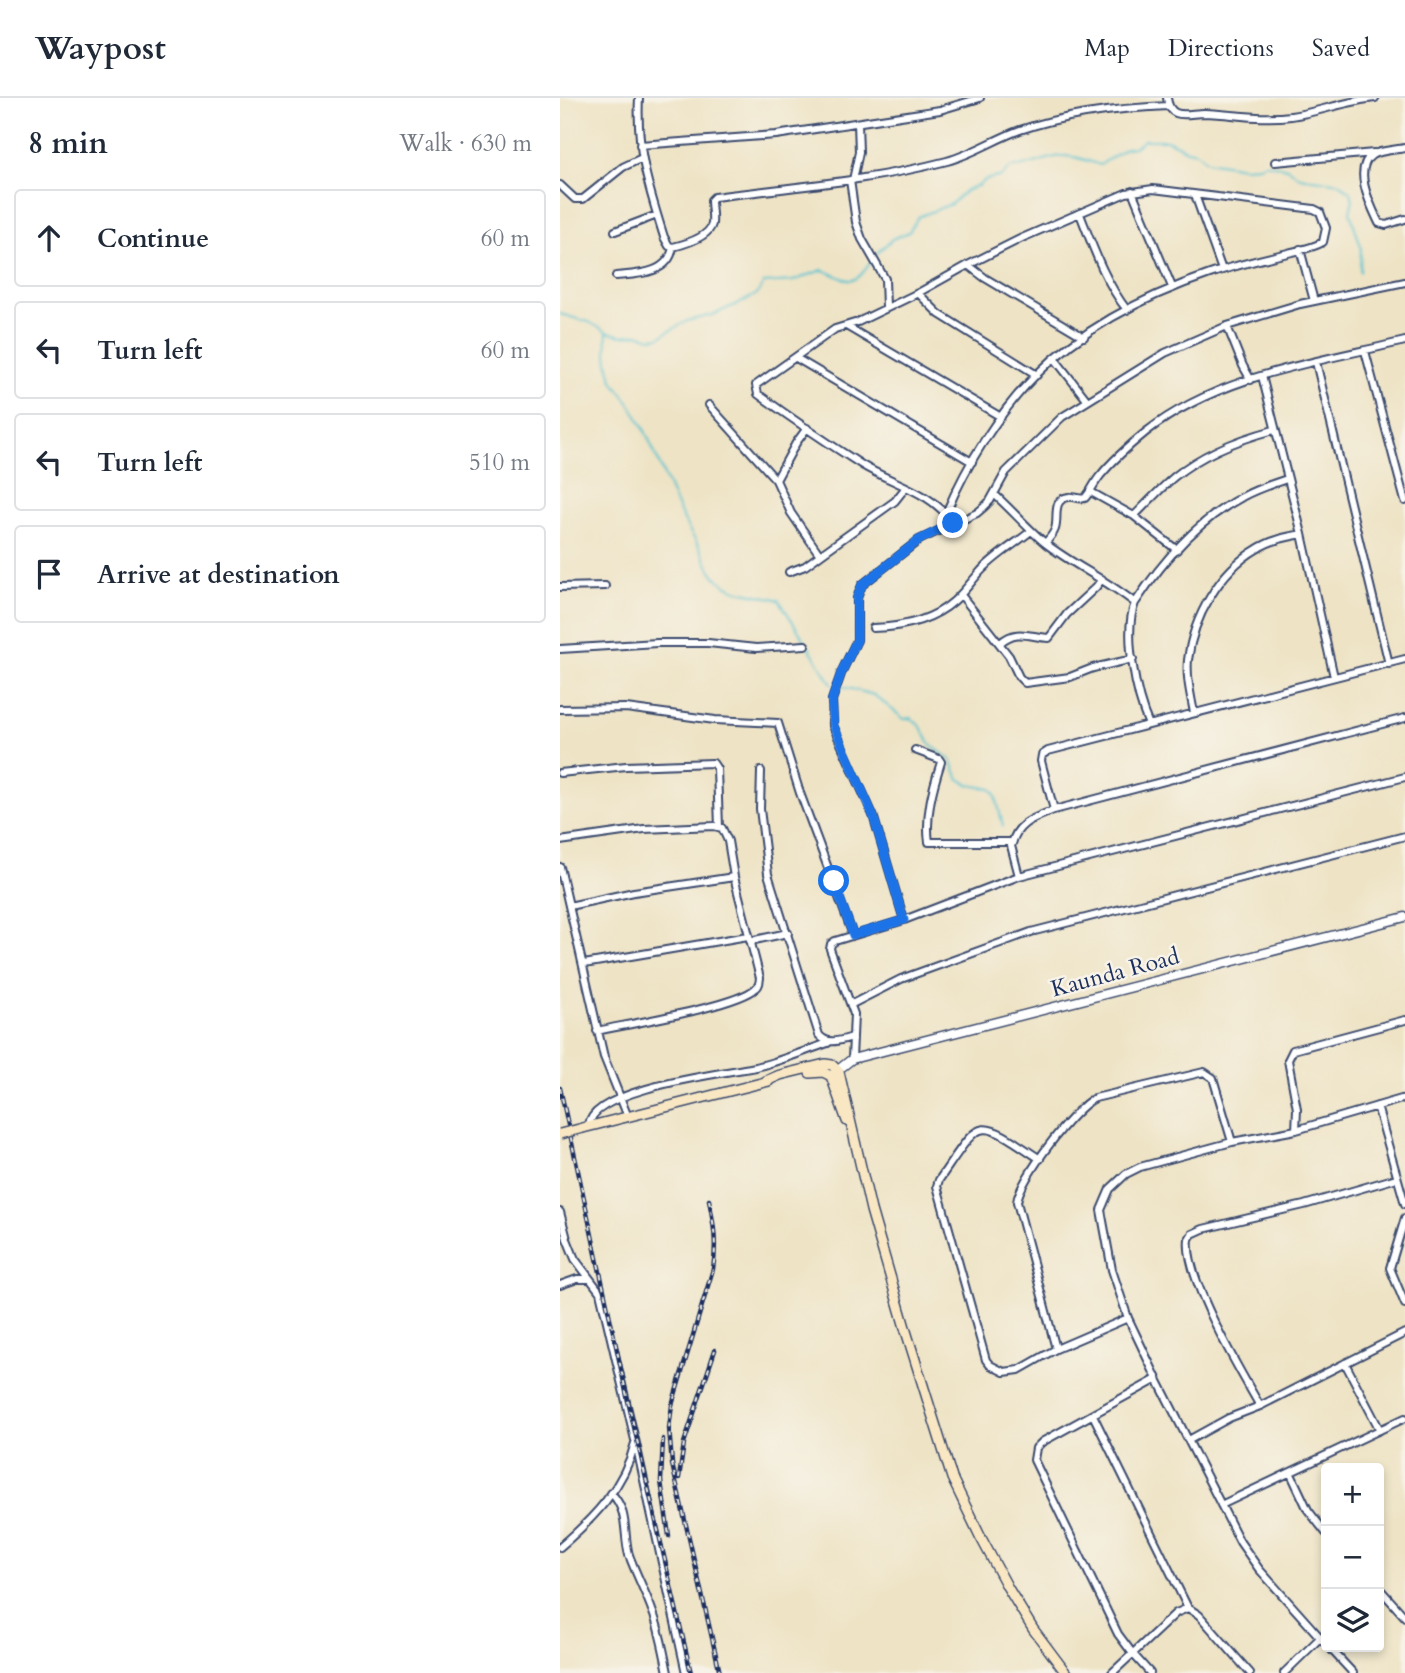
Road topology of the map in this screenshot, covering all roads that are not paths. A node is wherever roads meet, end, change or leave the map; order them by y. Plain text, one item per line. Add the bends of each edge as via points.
1 (639, 98) edge
2 (980, 98) edge
3 (1375, 98) edge
4 (1167, 102) edge
5 (858, 123) junction
6 (640, 145) junction
7 (1405, 148) edge
8 (1376, 153) junction
9 (642, 158) junction
10 (1275, 162) dead end
11 (852, 180) junction
12 (560, 184) edge
13 (1132, 191) junction
14 (1195, 195) junction
15 (1080, 214) junction
16 (657, 215) junction
17 (1405, 219) edge
18 (615, 231) dead end
19 (673, 247) junction
20 (1300, 249) junction
21 (968, 265) junction
22 (1222, 270) junction
23 (616, 276) dead end
24 (1405, 282) edge
25 (1172, 287) junction
26 (918, 293) junction
27 (1314, 301) junction
28 (886, 307) junction
29 (1127, 310) junction
30 (846, 326) junction
31 (1227, 326) junction
32 (1084, 337) junction
33 (1405, 341) edge
34 (1365, 351) junction
35 (796, 358) junction
36 (1055, 359) junction
37 (1316, 362) junction
38 (1037, 375) junction
39 (1262, 376) junction
40 (1251, 380) junction
41 (1087, 400) junction
42 (709, 405) dead end
43 (1002, 417) junction
44 (807, 428) junction
45 (1274, 430) junction
46 (972, 463) junction
47 (1287, 479) junction
48 (776, 480) junction
49 (906, 487) junction
50 (1091, 492) junction
51 (994, 494) junction
52 (1405, 501) edge
53 (946, 513) junction
54 (1134, 516) junction
55 (953, 523) junction
56 (1031, 531) junction
57 (1303, 534) junction
58 (1045, 543) junction
59 (1177, 550) junction
60 (820, 555) junction
61 (789, 572) dead end
62 (1102, 579) junction
63 (605, 586) dead end
64 (560, 587) edge
65 (961, 595) junction
66 (1135, 603) junction
67 (873, 628) dead end
68 (1000, 643) junction
69 (805, 645) dead end
70 (560, 649) edge
71 (1133, 659) junction
72 (1405, 659) edge
73 (1389, 664) junction
74 (1334, 677) junction
75 (560, 709) edge
76 (1194, 713) junction
77 (1405, 718) edge
78 (1149, 725) junction
79 (915, 750) dead end
80 (761, 771) dead end
81 (560, 773) edge
82 (1405, 777) edge
83 (1054, 810) junction
84 (719, 827) junction
85 (1405, 836) edge
86 (560, 841) edge
87 (1012, 844) junction
88 (560, 867) edge
89 (1019, 876) junction
90 (734, 877) junction
91 (569, 906) junction
92 (1405, 917) edge
93 (904, 920) junction
94 (788, 933) junction
95 (853, 935) junction
96 (749, 939) junction
97 (584, 964) junction
98 (852, 1004) junction
99 (1405, 1020) edge
100 (597, 1031) junction
101 (853, 1037) junction
102 (830, 1042) junction
103 (852, 1059) junction
104 (836, 1077) junction
105 (620, 1098) junction
106 (1405, 1098) edge
107 (1377, 1106) junction
108 (628, 1116) junction
109 (586, 1127) junction
110 (1296, 1130) junction
111 (560, 1134) edge
112 (1232, 1142) junction
113 (1040, 1158) junction
114 (1398, 1178) junction
115 (1405, 1204) edge
116 (560, 1212) edge
117 (1405, 1218) edge
118 (589, 1279) junction
119 (560, 1285) edge
120 (1405, 1304) edge
121 (1128, 1318) junction
122 (1405, 1333) edge
123 (1056, 1349) junction
124 (1345, 1363) junction
125 (1157, 1379) junction
126 (1260, 1406) junction
127 (1093, 1415) junction
128 (1405, 1418) edge
129 (1380, 1430) junction
130 (635, 1440) junction
131 (1189, 1440) junction
132 (1291, 1474) junction
133 (612, 1494) junction
134 (1222, 1505) junction
135 (1321, 1527) edge
136 (560, 1547) edge
137 (1380, 1589) edge
138 (1188, 1608) junction
139 (1405, 1616) edge
140 (1321, 1637) joint
141 (1334, 1652) edge
142 (1133, 1654) junction
143 (668, 1673) edge
144 (686, 1673) edge
145 (1066, 1673) edge
146 (1112, 1673) edge
147 (1150, 1673) edge
148 (1251, 1673) edge
149 (1284, 1673) edge
150 (1353, 1673) edge

1 - 6 street
2 - 5 street via 940,110
3 - 4 street via 1264,118 1176,115
4 - 11 street via 1027,128 961,157
5 - 6 street via 776,135
5 - 11 street via 859,152
6 - 9 street
7 - 8 street
8 - 10 street
8 - 17 street via 1363,172 1374,214 1382,225
9 - 12 street via 583,199 575,200
9 - 16 street
11 - 19 street via 715,197 710,203 711,228
11 - 28 street via 856,222 885,279
13 - 14 street
13 - 15 street
13 - 25 street
14 - 20 street via 1320,212 1326,228 1323,242
14 - 22 street
15 - 21 street
15 - 29 street
16 - 18 street
16 - 19 street via 666,242
19 - 23 street via 666,264 641,274
20 - 22 street
20 - 27 street
21 - 26 street
21 - 32 street
22 - 25 street
24 - 27 street
25 - 29 street
26 - 28 street
26 - 38 street via 939,314
27 - 31 street
28 - 30 street
29 - 32 street
30 - 35 street
30 - 43 street
31 - 40 street
31 - 41 street via 1166,353
32 - 36 street
33 - 34 street
34 - 37 street
34 - 52 street
35 - 44 street via 755,389
35 - 46 street
36 - 38 street
36 - 41 street
37 - 39 street
37 - 73 street
38 - 43 street
39 - 40 street
39 - 45 street
40 - 50 street via 1170,415 1119,456
41 - 51 street via 1046,431 1006,472
42 - 48 street
43 - 46 street
44 - 48 street
44 - 49 street via 865,467
45 - 47 street
45 - 54 street via 1195,463
46 - 53 street
47 - 57 street
47 - 59 street via 1220,510
48 - 60 street via 791,513
49 - 53 street
49 - 60 street via 895,501
50 - 54 street
50 - 58 street via 1082,500 1061,500 1056,528
51 - 55 street via 977,513
51 - 56 street
53 - 55 street
54 - 59 street
55 - 93 street via 919,540 862,585 857,598 857,640 832,700 834,726 873,815
56 - 58 street
56 - 65 street via 988,565
57 - 74 street
57 - 76 street via 1256,549 1230,571 1208,601 1188,662
58 - 62 street
59 - 66 street
60 - 61 street
62 - 66 street
62 - 68 street via 1049,638 1019,634
63 - 64 street
65 - 67 street via 919,621
65 - 68 street
66 - 71 street via 1130,625
68 - 71 street via 1025,683 1070,677
69 - 70 street via 756,648 657,643
71 - 78 street via 1139,701
72 - 73 street
73 - 74 street
74 - 76 street
75 - 95 street via 626,708 778,723
76 - 78 street
77 - 83 street
78 - 83 street via 1042,755
79 - 87 street via 941,762 932,793 930,843
80 - 94 street via 765,859
81 - 84 street via 713,763 718,769
82 - 89 street
83 - 87 street via 1019,827
84 - 86 street via 644,829
84 - 90 street via 726,833
85 - 98 street via 1031,932 901,979
87 - 89 street
88 - 91 street
89 - 93 street
90 - 91 street
90 - 96 street
91 - 97 street
92 - 103 street, Kaunda Road
93 - 95 street
94 - 96 street
94 - 102 street via 819,1035
95 - 98 street via 830,947
96 - 97 street
96 - 100 street via 760,978 754,990 712,1006
97 - 100 street
98 - 101 street
99 - 110 street via 1293,1050 1288,1060
100 - 105 street
101 - 102 street
101 - 103 street
102 - 105 street via 768,1063
103 - 104 street, Kaunda Road
104 - 108 main road via 817,1072 766,1081
104 - 145 main road via 902,1319 952,1478 1008,1588
105 - 108 street
105 - 109 street via 600,1108
106 - 107 street
107 - 110 street
107 - 114 street
108 - 109 main road
109 - 111 main road, bridge
110 - 112 street
112 - 113 street via 1213,1078 1204,1072 1088,1101
112 - 121 street via 1140,1167 1110,1189 1101,1210 1102,1221
113 - 123 street via 1017,1202
113 - 123 street via 995,1130 978,1129 939,1180 938,1192 986,1360 1004,1371 1019,1370
114 - 115 street
114 - 126 street via 1192,1234 1191,1261 1202,1292
116 - 118 street via 566,1239
117 - 120 street via 1390,1268
118 - 119 street
118 - 130 street via 600,1292
121 - 123 street
121 - 125 street
122 - 124 street
124 - 126 street
124 - 129 street
125 - 127 street
125 - 131 street
126 - 131 street
127 - 138 street
127 - 142 street via 1042,1442 1034,1460 1118,1633
128 - 129 street
129 - 132 street
130 - 133 street
130 - 144 street
131 - 134 street
132 - 134 street
132 - 135 street
133 - 136 street
133 - 143 street via 623,1510 624,1537 658,1625
134 - 140 street via 1250,1557
137 - 139 street
138 - 142 street
138 - 148 street
140 - 149 street
141 - 150 street
142 - 146 street
142 - 147 street

